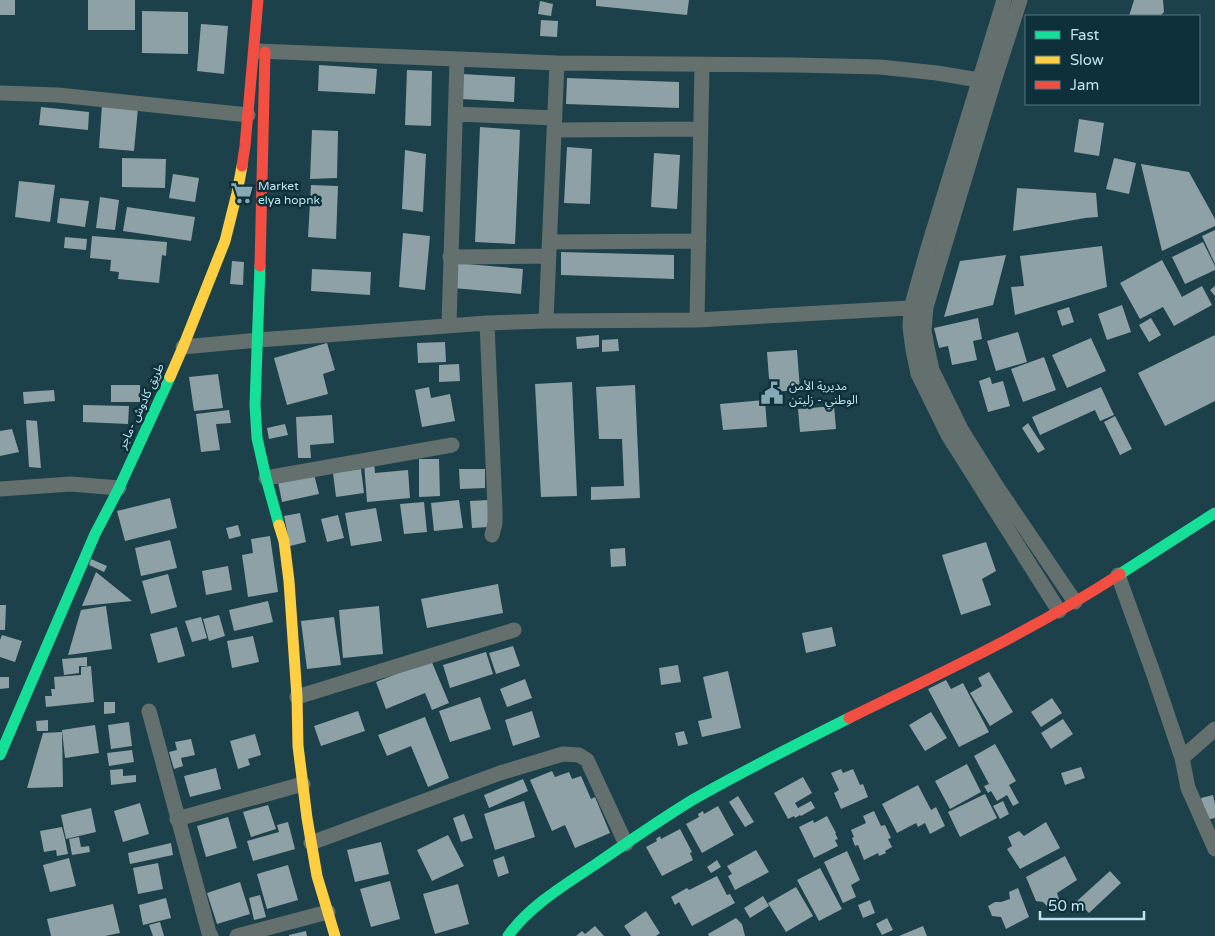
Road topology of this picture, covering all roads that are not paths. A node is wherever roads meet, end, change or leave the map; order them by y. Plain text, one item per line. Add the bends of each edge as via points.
1 (258, 0) edge
2 (269, 0) edge
3 (1004, 0) edge
4 (1020, 0) edge
5 (268, 17) dead end
6 (262, 49) junction
7 (457, 59) junction
8 (557, 63) junction
9 (702, 64) junction
10 (979, 80) junction
11 (0, 92) edge
12 (456, 114) junction
13 (248, 115) junction
14 (554, 124) junction
15 (701, 129) junction
16 (699, 240) junction
17 (549, 249) junction
18 (450, 257) junction
19 (919, 307) junction
20 (698, 320) junction
21 (546, 321) junction
22 (487, 323) junction
23 (449, 325) junction
24 (258, 340) junction
25 (183, 347) junction
26 (452, 445) dead end
27 (266, 478) junction
28 (119, 488) junction
29 (0, 489) edge
30 (1215, 513) edge
31 (492, 535) dead end
32 (1118, 575) junction
33 (1075, 602) junction
34 (1059, 611) junction
35 (514, 630) dead end
36 (297, 696) junction
37 (149, 710) dead end
38 (1215, 729) edge
39 (0, 755) edge
40 (1182, 758) junction
41 (303, 784) junction
42 (178, 819) junction
43 (311, 843) junction
44 (626, 844) junction
45 (1215, 849) edge
46 (328, 912) junction
47 (211, 936) edge
48 (236, 936) edge
49 (335, 936) edge
50 (508, 936) edge

1 - 6 main road
2 - 5 main road
3 - 10 street
4 - 19 street
6 - 7 street
6 - 13 main road, طريق كادوش -ماجر
6 - 24 main road
7 - 8 street
7 - 12 street
8 - 9 street
8 - 14 street
9 - 10 street via 880,67
9 - 15 street
10 - 19 street via 928,248
11 - 13 street
12 - 14 street
12 - 18 street
13 - 25 main road, طريق كادوش -ماجر via 238,193 225,241
14 - 15 street
14 - 17 street
15 - 16 street
16 - 17 street
16 - 20 street
17 - 18 street
17 - 21 street
18 - 23 street
19 - 20 street
19 - 33 street via 932,370 962,431
19 - 34 street via 910,327 918,374 948,435
20 - 21 street
21 - 22 street
22 - 23 street
22 - 31 street via 495,509
23 - 24 street
24 - 25 street
24 - 27 main road via 255,405 257,438
25 - 28 main road, طريق كادوش -ماجر
26 - 27 street
27 - 36 main road via 284,541
28 - 29 street via 71,484
28 - 39 main road, طريق كادوش -ماجر via 95,534
30 - 32 main road
32 - 33 main road
32 - 40 street
33 - 34 main road
34 - 44 main road via 759,763 693,800
35 - 36 street
36 - 41 main road
37 - 42 street
38 - 40 street
40 - 45 street via 1188,788
41 - 42 street
41 - 43 main road
42 - 47 street
43 - 44 street via 500,773 563,754 579,754 588,760
43 - 46 main road
44 - 50 main road via 550,895
46 - 48 street
46 - 49 main road

